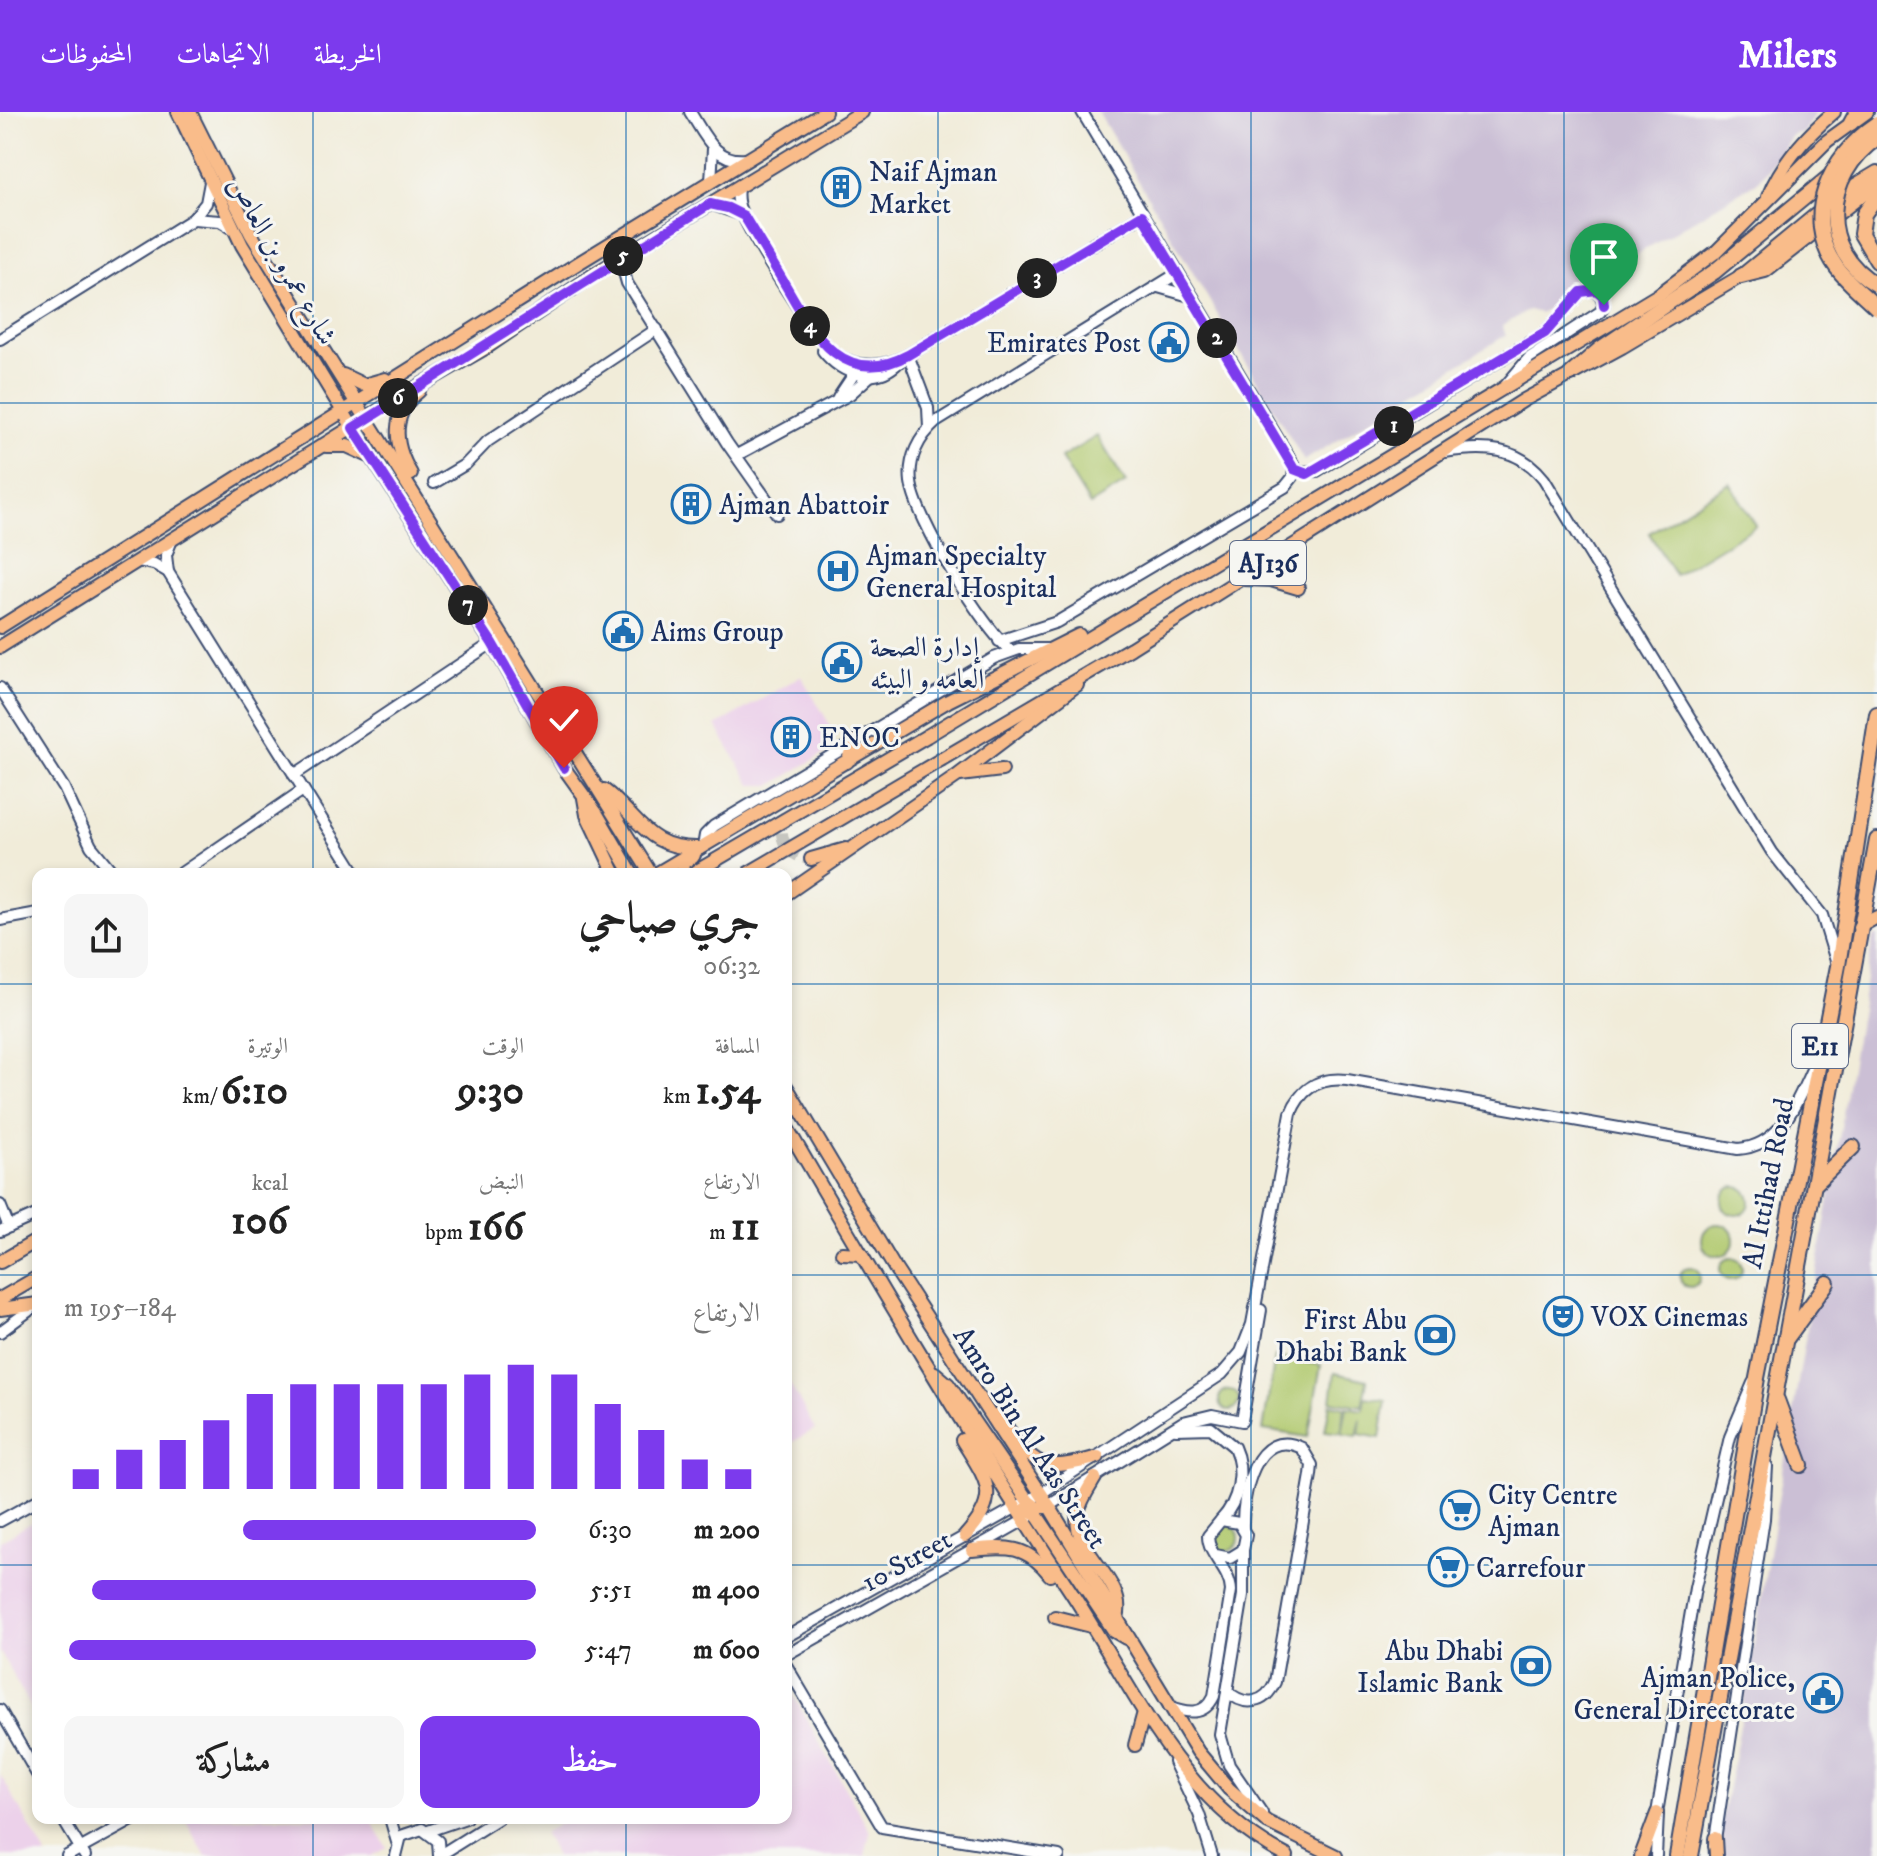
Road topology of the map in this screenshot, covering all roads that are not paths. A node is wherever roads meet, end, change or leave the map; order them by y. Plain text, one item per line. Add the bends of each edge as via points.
1 (178, 112) edge
2 (190, 112) edge
3 (690, 112) edge
4 (825, 112) edge
5 (862, 112) edge
6 (1082, 112) edge
7 (1834, 112) edge
8 (1867, 112) edge
9 (1854, 117) edge
10 (1877, 124) edge
11 (1877, 138) edge
12 (1877, 148) edge
13 (713, 149) junction
14 (747, 159) junction
15 (1877, 172) edge
16 (711, 181) junction
17 (210, 182) junction
18 (1877, 182) edge
19 (738, 187) junction
20 (1877, 196) edge
21 (710, 204) junction
22 (1765, 205) junction
23 (1142, 215) junction
24 (744, 216) junction
25 (193, 219) junction
26 (235, 230) junction
27 (620, 258) junction
28 (1877, 261) edge
29 (1178, 273) junction
30 (1741, 276) junction
31 (1877, 285) edge
32 (1158, 287) junction
33 (1193, 297) junction
34 (1877, 308) edge
35 (657, 329) junction
36 (0, 339) edge
37 (905, 357) junction
38 (468, 358) junction
39 (854, 368) junction
40 (339, 372) junction
41 (403, 373) junction
42 (1571, 374) junction
43 (870, 376) junction
44 (327, 382) junction
45 (1506, 385) junction
46 (837, 400) junction
47 (357, 402) junction
48 (343, 411) junction
49 (367, 418) junction
50 (319, 426) junction
51 (353, 428) junction
52 (929, 428) junction
53 (323, 447) junction
54 (1443, 452) junction
55 (737, 455) junction
56 (374, 459) junction
57 (1294, 469) junction
58 (434, 483) dead end
59 (428, 514) junction
60 (777, 514) dead end
61 (172, 539) junction
62 (138, 561) junction
63 (168, 572) junction
64 (1243, 579) junction
65 (1298, 588) dead end
66 (0, 627) edge
67 (1101, 628) junction
68 (999, 641) junction
69 (492, 643) junction
70 (0, 647) edge
71 (1046, 649) junction
72 (1011, 651) junction
73 (1091, 672) junction
74 (0, 688) edge
75 (1877, 714) edge
76 (855, 741) junction
77 (847, 762) junction
78 (1002, 770) dead end
79 (294, 775) junction
80 (957, 776) junction
81 (812, 784) junction
82 (598, 786) junction
83 (303, 790) junction
84 (584, 795) junction
85 (761, 798) junction
86 (786, 815) dead end
87 (758, 816) junction
88 (866, 840) junction
89 (1877, 840) edge
90 (703, 847) junction
91 (811, 859) dead end
92 (1875, 867) edge
93 (109, 868) edge
94 (189, 868) edge
95 (352, 868) edge
96 (612, 868) edge
97 (628, 868) edge
98 (649, 868) edge
99 (664, 868) edge
100 (686, 868) edge
101 (702, 868) edge
102 (757, 868) edge
103 (792, 890) edge
104 (32, 914) edge
105 (1877, 917) edge
106 (0, 920) edge
107 (1859, 927) junction
108 (1838, 966) junction
109 (1817, 1060) junction
110 (792, 1096) edge
111 (792, 1136) edge
112 (1853, 1147) dead end
113 (1813, 1187) junction
114 (0, 1205) edge
115 (32, 1217) edge
116 (5, 1229) edge
117 (32, 1243) edge
118 (842, 1253) dead end
119 (861, 1254) junction
120 (0, 1259) edge
121 (32, 1280) edge
122 (1827, 1283) dead end
123 (1259, 1287) junction
124 (0, 1299) edge
125 (32, 1305) edge
126 (32, 1308) edge
127 (0, 1309) edge
128 (0, 1332) edge
129 (1785, 1341) junction
130 (932, 1372) junction
131 (1757, 1378) junction
132 (977, 1396) junction
133 (1776, 1396) junction
134 (954, 1412) junction
135 (1170, 1430) junction
136 (1764, 1450) junction
137 (1098, 1457) junction
138 (1801, 1465) dead end
139 (1095, 1478) junction
140 (1034, 1497) junction
141 (32, 1503) edge
142 (1049, 1506) junction
143 (1015, 1508) junction
144 (1036, 1514) junction
145 (1221, 1520) junction
146 (0, 1521) edge
147 (1022, 1522) junction
148 (1243, 1528) junction
149 (965, 1536) junction
150 (972, 1550) junction
151 (1243, 1550) junction
152 (1216, 1555) junction
153 (1072, 1594) junction
154 (1055, 1617) dead end
155 (1117, 1618) junction
156 (1091, 1626) junction
157 (792, 1634) edge
158 (1129, 1639) junction
159 (792, 1652) edge
160 (792, 1675) edge
161 (1227, 1691) junction
162 (1168, 1706) junction
163 (0, 1710) edge
164 (1144, 1712) junction
165 (1135, 1745) dead end
166 (1167, 1746) junction
167 (32, 1766) edge
168 (1657, 1813) junction
169 (1267, 1822) junction
170 (66, 1824) edge
171 (126, 1824) edge
172 (391, 1824) edge
173 (418, 1824) edge
174 (446, 1824) edge
175 (490, 1824) edge
176 (425, 1830) junction
177 (1715, 1838) joint
178 (395, 1851) edge
179 (82, 1852) edge
180 (1026, 1854) edge
181 (67, 1856) edge
182 (440, 1856) edge
183 (1059, 1856) edge
184 (1212, 1856) edge
185 (1287, 1856) edge
186 (1336, 1856) edge
187 (1641, 1856) edge
188 (1648, 1856) edge
189 (1656, 1856) edge
190 (1677, 1856) edge
191 (1691, 1856) edge
192 (1713, 1856) edge

1 - 17 main road, شارع عمرو بن العاص
2 - 40 main road, شارع عمرو بن العاص via 242,218
3 - 13 street
4 - 14 main road
5 - 19 main road
6 - 23 street
7 - 22 main road via 1775,178
8 - 9 main road, AJ136
9 - 22 main road, AJ136
10 - 34 highway, bridge via 1834,165 1821,206 1829,254
11 - 31 highway, bridge via 1843,174 1833,206 1842,252
12 - 42 highway via 1806,192 1714,272
13 - 14 street via 729,158
13 - 16 street
14 - 16 main road
15 - 30 main road, AJ136 via 1842,193
16 - 41 main road
17 - 25 street via 206,203
17 - 26 main road, شارع عمرو بن العاص
18 - 30 highway via 1765,270
19 - 21 main road
19 - 24 street
20 - 28 highway via 1864,214 1861,234
21 - 24 street
21 - 27 main road
22 - 45 main road, AJ136 via 1688,274
23 - 29 street
23 - 37 street
24 - 39 street via 826,355
25 - 26 street via 220,221
25 - 36 street
26 - 44 main road, شارع عمرو بن العاص
27 - 35 street via 624,277
27 - 38 main road
29 - 32 street
29 - 33 street
30 - 42 main road, AJ136
32 - 33 street
32 - 52 street
33 - 57 street
35 - 55 street
35 - 58 street
37 - 39 street
37 - 43 street via 890,370
37 - 52 street via 928,408
38 - 49 main road
38 - 59 main road via 415,393 398,422 401,456
39 - 43 street
39 - 46 street
40 - 41 main road via 364,385
40 - 47 main road, شارع عمرو بن العاص
41 - 47 main road
42 - 54 main road, AJ136
43 - 46 street
44 - 48 main road, شارع عمرو بن العاص
44 - 50 main road via 329,406
45 - 57 street via 1529,358 1600,312 1600,293 1581,292 1545,333 1317,471
45 - 67 main road, AJ136
46 - 55 street
47 - 48 main road
47 - 49 main road, شارع عمرو بن العاص
48 - 50 main road
48 - 51 main road, شارع عمرو بن العاص
49 - 51 main road
49 - 59 main road
50 - 66 main road
51 - 53 main road
51 - 56 main road
52 - 68 street via 913,457 915,499
53 - 56 main road via 354,447
53 - 61 main road
54 - 64 main road, AJ136
54 - 108 street via 1505,451 1529,463 1544,479 1772,852 1814,903
55 - 60 street
56 - 69 main road
57 - 68 street via 1285,487 1069,615 1043,629
59 - 82 main road
61 - 62 main road
61 - 63 street via 166,555
62 - 63 street
62 - 70 main road
63 - 79 street
64 - 65 main road
64 - 73 main road, AJ136
67 - 71 main road
67 - 101 main road, AJ136, bridge
68 - 72 street
69 - 79 street
69 - 84 main road
71 - 72 street
71 - 77 main road
72 - 76 street
73 - 80 main road
73 - 102 main road, AJ136, bridge
74 - 93 street via 64,788 91,846
75 - 108 highway, Al Ittihad Road / E11
76 - 77 main road
76 - 85 street
77 - 81 main road
78 - 80 main road
79 - 83 street
80 - 88 main road
81 - 86 main road
81 - 87 main road
82 - 90 main road via 657,840
82 - 98 main road
83 - 94 street
83 - 95 street
84 - 96 main road via 587,815
84 - 97 main road
85 - 87 main road
85 - 90 street via 710,828
87 - 90 main road
88 - 91 main road
88 - 103 main road
89 - 92 highway, Al Ittihad Road / E11
90 - 99 main road
90 - 100 main road
92 - 107 highway, Al Ittihad Road / E11
104 - 106 street
105 - 107 main road
107 - 113 highway, Al Ittihad Road / E11
108 - 109 highway, Al Ittihad Road / E11
109 - 123 street via 1779,1131 1760,1145 1738,1149 1347,1080 1312,1085 1291,1113
109 - 131 highway, Al Ittihad Road / E11
110 - 132 main road, Amro Bin Al Aas Street
111 - 119 main road, Amro Bin Al Aas Street
112 - 113 highway
113 - 129 highway, Al Ittihad Road / E11
114 - 116 street
115 - 116 street
117 - 120 main road
118 - 119 main road
119 - 130 main road, Amro Bin Al Aas Street
121 - 124 main road
122 - 129 highway
123 - 135 street, 10 Street via 1262,1304 1242,1421 1202,1416
123 - 137 street, 10 Street via 1247,1338 1222,1374
125 - 127 main road
126 - 128 street
129 - 133 highway, Al Ittihad Road / E11
130 - 134 main road, Amro Bin Al Aas Street
130 - 140 main road via 948,1384
131 - 168 street, Al Ittihad Road via 1735,1421 1695,1588
131 - 190 highway, Al Ittihad Road / E11
132 - 137 main road via 1039,1462 1054,1467
132 - 140 main road, Amro Bin Al Aas Street
133 - 136 highway, Al Ittihad Road / E11
133 - 138 highway
134 - 143 main road, Amro Bin Al Aas Street
134 - 149 main road via 954,1427 985,1480 989,1499
135 - 139 street, 10 Street
135 - 145 street via 1211,1428 1234,1447 1240,1477
136 - 177 street, Al Ittihad Road via 1767,1497
136 - 191 highway, Al Ittihad Road / E11
137 - 140 street, 10 Street
139 - 142 street, 10 Street
139 - 155 main road via 1078,1513 1079,1531 1117,1599
140 - 142 main road, Amro Bin Al Aas Street
140 - 143 street, 10 Street
141 - 146 street
142 - 144 street, 10 Street
142 - 155 main road, Amro Bin Al Aas Street
143 - 144 main road
143 - 147 main road, Amro Bin Al Aas Street
143 - 149 street, 10 Street
144 - 147 street, 10 Street
144 - 158 main road via 1114,1631
145 - 148 street via 1233,1520
145 - 152 street via 1208,1536
147 - 150 street, 10 Street
147 - 153 main road, Amro Bin Al Aas Street
148 - 151 street
148 - 161 street via 1260,1454 1283,1443 1302,1448 1312,1465 1311,1475 1275,1682 1255,1702 1240,1701
149 - 157 street, 10 Street
150 - 153 main road via 1005,1546 1026,1551
150 - 159 street, 10 Street
151 - 152 street via 1230,1558
151 - 161 street via 1243,1595
152 - 162 street via 1231,1591 1214,1696 1195,1712
153 - 156 main road, Amro Bin Al Aas Street
154 - 156 main road
155 - 158 main road, Amro Bin Al Aas Street
156 - 164 main road, Amro Bin Al Aas Street
158 - 162 main road, Amro Bin Al Aas Street
160 - 180 street via 882,1827
161 - 169 street via 1220,1734 1225,1755
162 - 169 main road, Amro Bin Al Aas Street via 1213,1771
163 - 167 street
164 - 165 main road
164 - 166 main road, Amro Bin Al Aas Street
166 - 184 street
166 - 185 main road, Amro Bin Al Aas Street via 1215,1806
168 - 187 main road
168 - 188 street, Al Ittihad Road
168 - 189 street
169 - 186 main road, Amro Bin Al Aas Street
170 - 179 street
171 - 179 street
172 - 178 street
173 - 176 street
174 - 176 street
175 - 182 street
176 - 178 street via 407,1832
176 - 182 street via 438,1841
177 - 192 main road
179 - 181 street
180 - 183 street

